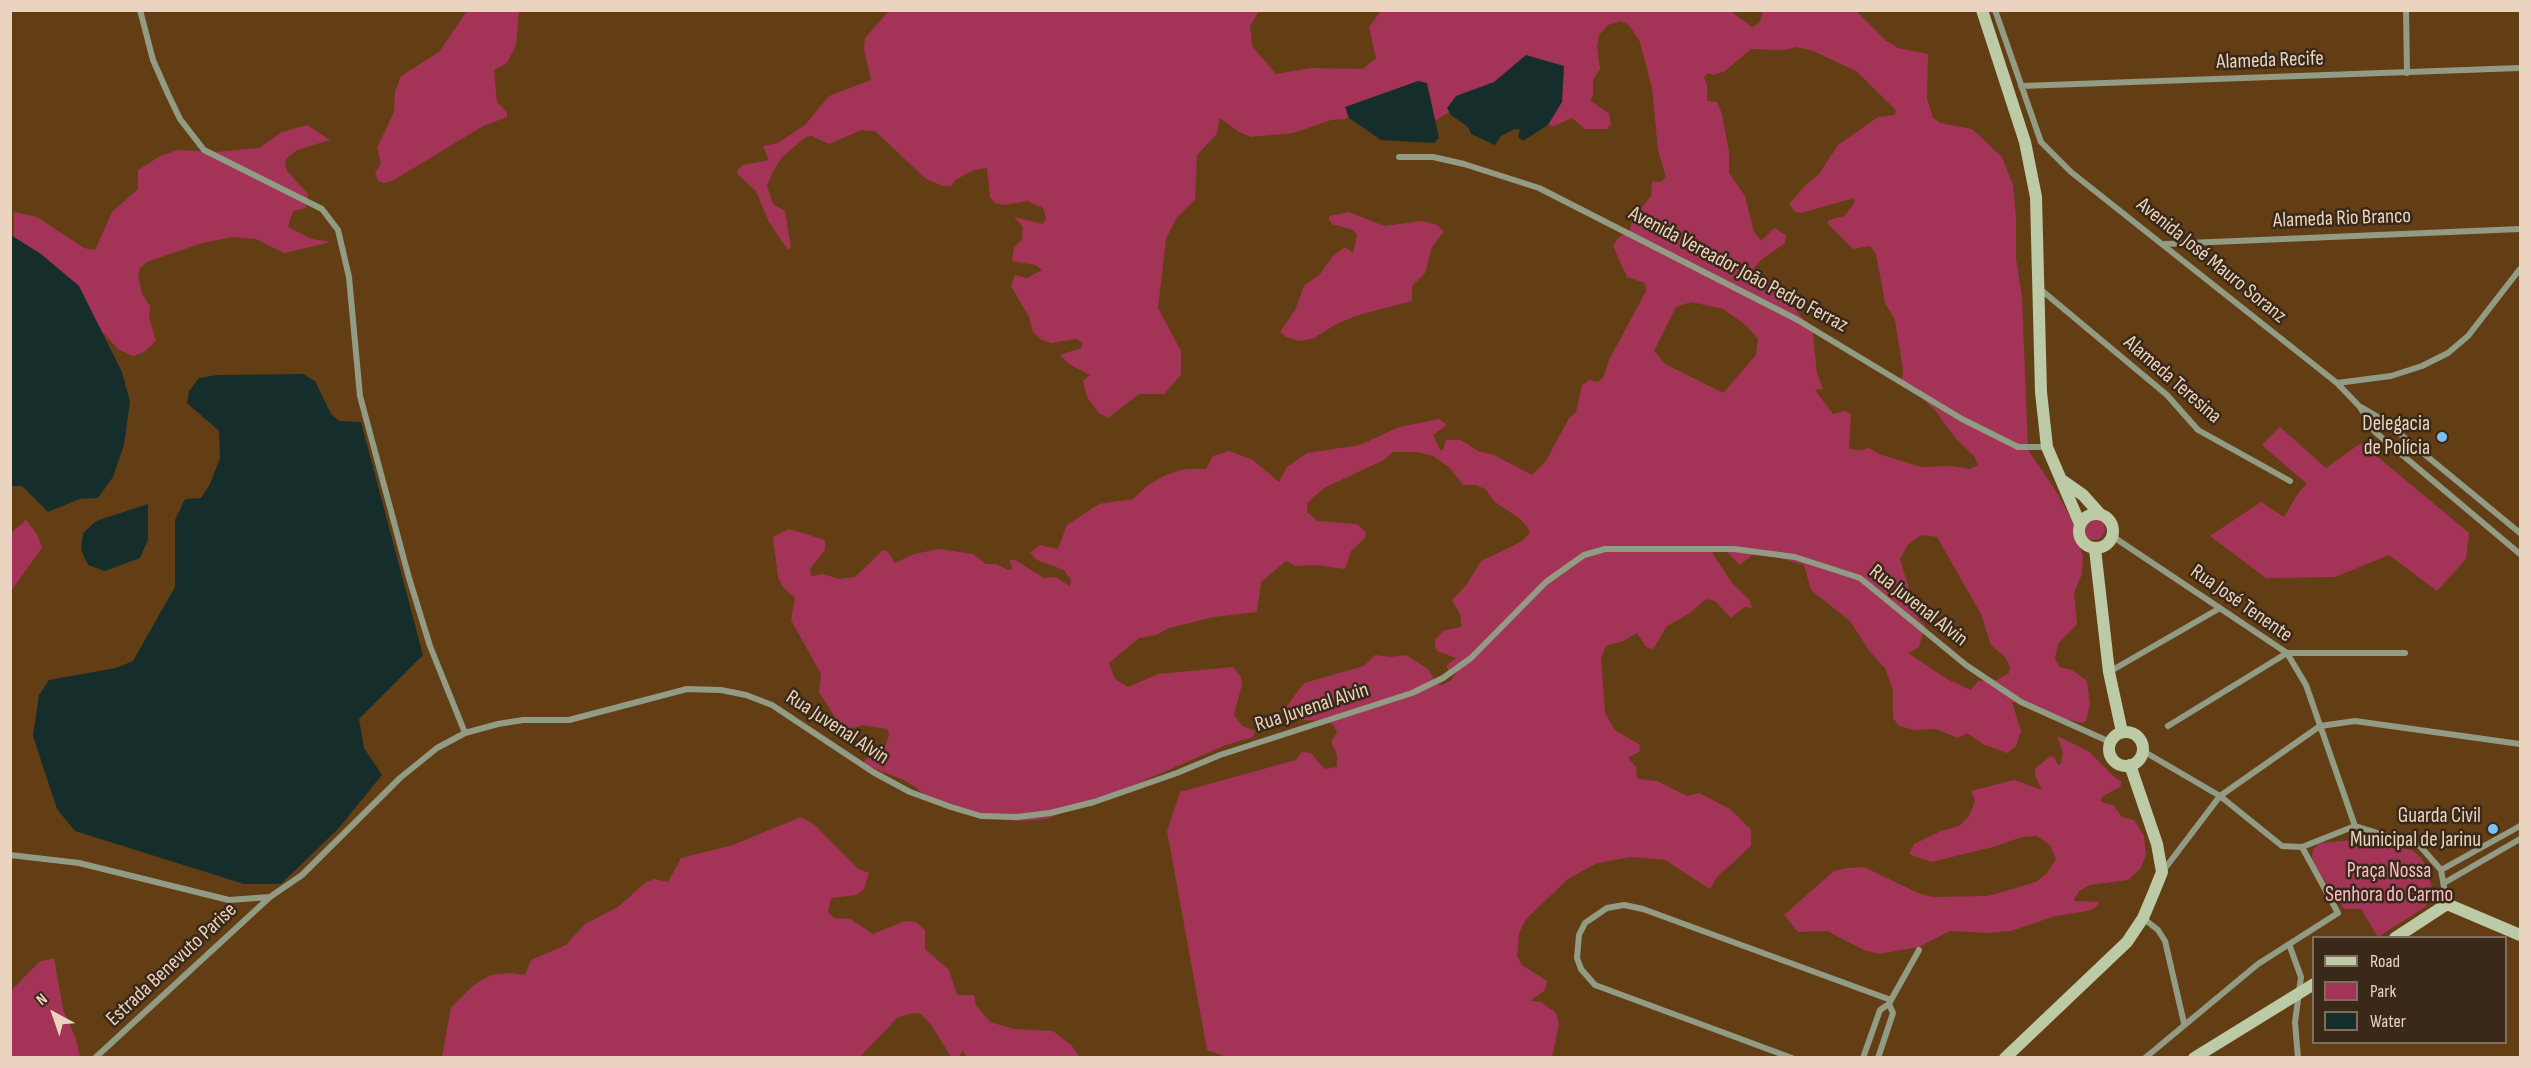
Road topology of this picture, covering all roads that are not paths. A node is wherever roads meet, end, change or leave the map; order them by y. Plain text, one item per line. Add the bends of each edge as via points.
1 (140, 10) edge
2 (1982, 10) edge
3 (1995, 10) edge
4 (2406, 10) edge
5 (2520, 68) edge
6 (2407, 73) junction
7 (2021, 86) junction
8 (1399, 157) dead end
9 (2520, 228) edge
10 (2165, 244) junction
11 (2520, 269) edge
12 (2040, 289) junction
13 (2337, 383) junction
14 (2360, 407) junction
15 (2047, 447) junction
16 (2063, 481) junction
17 (2290, 481) dead end
18 (2100, 514) junction
19 (2080, 524) junction
20 (2520, 533) edge
21 (2112, 536) junction
22 (2095, 549) junction
23 (2520, 554) edge
24 (2220, 608) junction
25 (2405, 653) dead end
26 (2287, 654) junction
27 (2109, 672) junction
28 (2168, 726) dead end
29 (2320, 726) junction
30 (2122, 732) junction
31 (465, 733) junction
32 (2110, 742) junction
33 (2520, 744) edge
34 (2143, 751) junction
35 (2130, 765) junction
36 (2220, 796) junction
37 (2355, 826) junction
38 (2520, 826) edge
39 (2507, 834) junction
40 (2520, 839) edge
41 (2512, 844) junction
42 (2302, 847) junction
43 (10, 855) edge
44 (2441, 870) junction
45 (2162, 872) junction
46 (2444, 883) junction
47 (270, 897) junction
48 (2446, 904) junction
49 (2143, 918) junction
50 (2520, 935) edge
51 (2398, 936) edge
52 (2289, 944) junction
53 (1919, 950) dead end
54 (2312, 985) edge
55 (2298, 992) junction
56 (1890, 1002) junction
57 (2184, 1023) junction
58 (95, 1058) edge
59 (1792, 1058) edge
60 (1863, 1058) edge
61 (1878, 1058) edge
62 (2005, 1058) edge
63 (2145, 1058) edge
64 (2194, 1058) edge
65 (2298, 1058) edge

1 - 31 street via 153,60 168,94 180,119 204,150 322,209 338,230 349,277 360,396 430,646
2 - 12 main road via 2025,142 2036,197
3 - 7 street
4 - 6 street
5 - 6 street, Alameda Recife
6 - 7 street, Alameda Recife
7 - 10 street, Avenida José Mauro Soranz via 2041,142 2071,172
8 - 15 street, Avenida Vereador João Pedro Ferraz via 1433,157 1539,188 1796,319 1962,419 2018,447
9 - 10 street, Alameda Rio Branco
10 - 13 street, Avenida José Mauro Soranz
11 - 13 street via 2468,336 2448,353 2391,376
12 - 15 main road via 2041,392
12 - 17 street, Alameda Teresina via 2167,395 2198,430
13 - 14 street, Avenida José Mauro Soranz
14 - 20 street, Avenida José Mauro Soranz via 2383,420
14 - 23 street, Avenida José Mauro Soranz via 2375,432
15 - 16 main road
16 - 18 main road
16 - 19 main road
18 - 19 main road via 2088,516
18 - 21 main road via 2112,525
19 - 22 main road via 2081,540
21 - 22 main road via 2106,546
21 - 24 street, Rua José Tenente
22 - 27 main road
24 - 26 street, Rua José Tenente
24 - 27 street
25 - 26 street
26 - 28 street
26 - 29 street, Rua José Tenente via 2306,685
27 - 30 main road
29 - 33 street via 2355,721
29 - 36 street
29 - 37 street, Rua José Tenente
30 - 32 main road
30 - 34 main road via 2138,736
31 - 32 street, Rua Juvenal Alvin via 524,720 569,720 687,689 721,690 772,705 910,792 981,816 1050,813 1094,802 1220,755 1412,693 1471,658 1546,582 1584,555 1605,549 1734,549 1795,557 1860,578 1966,665 2021,702
31 - 47 street, Rua Juvenal Alvin via 437,748 400,777 302,875
32 - 35 main road via 2112,760 2122,766
34 - 35 main road via 2139,761
34 - 36 street
35 - 45 main road via 2157,844
36 - 42 street via 2282,846
36 - 45 street
37 - 42 street
37 - 44 street via 2420,846
38 - 39 street
39 - 41 street
39 - 44 street
40 - 41 street
41 - 46 street
42 - 52 street via 2338,913
43 - 47 street via 79,863 229,900
44 - 46 street
45 - 49 main road
46 - 48 street
47 - 58 street, Estrada Benevuto Parise
48 - 50 main road
48 - 51 main road
49 - 57 street via 2165,941
49 - 62 main road via 2127,942
52 - 55 street via 2301,977
52 - 57 street
53 - 56 street
54 - 55 main road
55 - 64 main road
55 - 65 street
56 - 59 street via 1643,909 1624,905 1607,908 1585,923 1579,935 1577,958 1595,985
56 - 60 street via 1880,1010
56 - 61 street via 1893,1013
57 - 63 street

